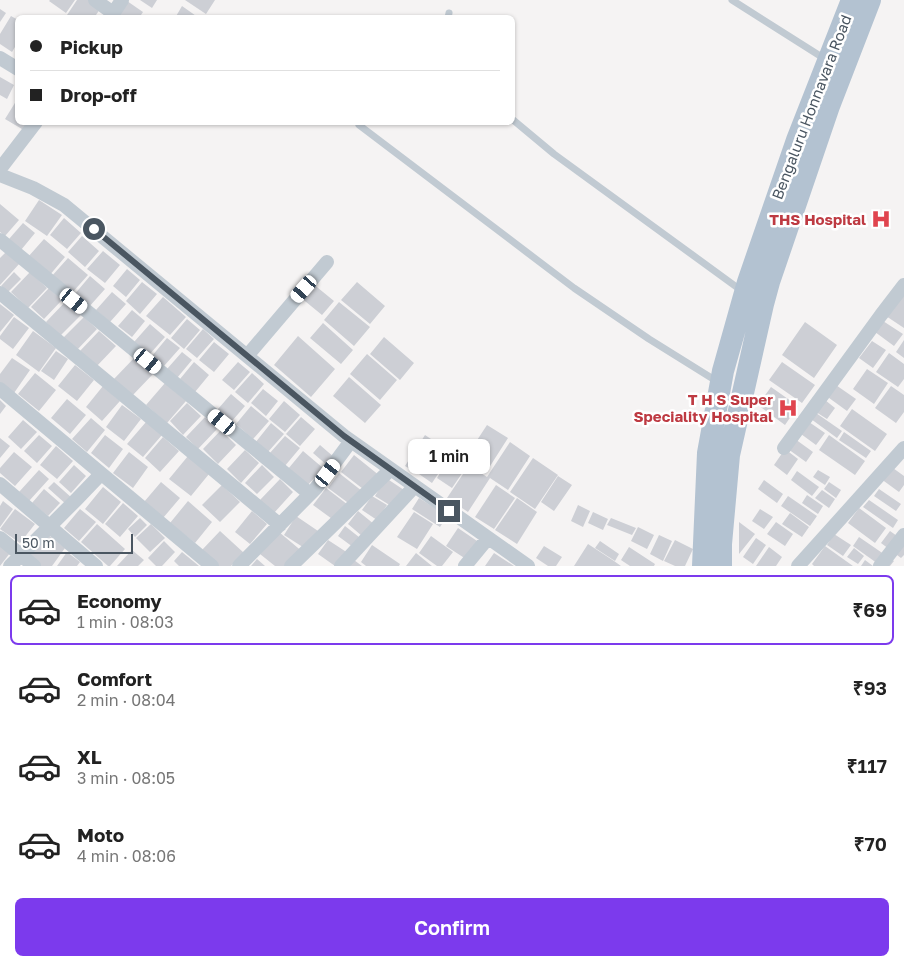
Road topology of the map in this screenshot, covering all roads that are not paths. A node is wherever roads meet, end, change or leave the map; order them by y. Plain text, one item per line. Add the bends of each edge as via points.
1 (95, 0) edge
2 (122, 0) edge
3 (732, 0) edge
4 (852, 0) edge
5 (870, 0) edge
6 (111, 15) edge
7 (0, 58) edge
8 (828, 61) junction
9 (15, 67) edge
10 (515, 122) edge
11 (34, 125) edge
12 (359, 125) dead end
13 (0, 169) edge
14 (0, 175) edge
15 (0, 240) edge
16 (327, 262) dead end
17 (904, 285) edge
18 (0, 293) edge
19 (745, 293) junction
20 (247, 356) junction
21 (721, 383) junction
22 (0, 388) edge
23 (351, 441) junction
24 (784, 448) dead end
25 (904, 448) edge
26 (390, 470) junction
27 (101, 474) junction
28 (0, 484) edge
29 (414, 487) junction
30 (310, 494) junction
31 (280, 524) junction
32 (49, 526) junction
33 (904, 535) edge
34 (0, 538) edge
35 (488, 538) junction
36 (20, 555) junction
37 (710, 561) edge
38 (526, 565) edge
39 (10, 566) edge
40 (34, 566) edge
41 (96, 566) edge
42 (212, 566) edge
43 (239, 566) edge
44 (291, 566) edge
45 (341, 566) edge
46 (465, 566) edge
47 (798, 566) edge
48 (880, 566) edge

1 - 6 street
2 - 6 street
3 - 8 lane
4 - 8 main road, Bengaluru Honnavara Road
5 - 37 main road via 829,106 769,282 729,455
7 - 9 street
8 - 19 main road, Bengaluru Honnavara Road via 797,140
10 - 19 lane
11 - 13 street
12 - 21 lane via 574,288
14 - 20 street via 64,205
15 - 30 street
16 - 20 street
17 - 24 street
18 - 31 street
19 - 21 main road, Bengaluru Honnavara Road
20 - 23 street
21 - 37 main road, Bengaluru Honnavara Road via 708,453
22 - 27 street
23 - 26 street
23 - 30 street
25 - 47 street
26 - 29 street
26 - 44 street
27 - 32 street
27 - 42 street
28 - 32 street
29 - 35 street
29 - 45 street
30 - 31 street
31 - 43 street
32 - 36 street
32 - 41 street
33 - 48 street
34 - 36 street
35 - 38 street
35 - 46 street
36 - 39 street
36 - 40 street

